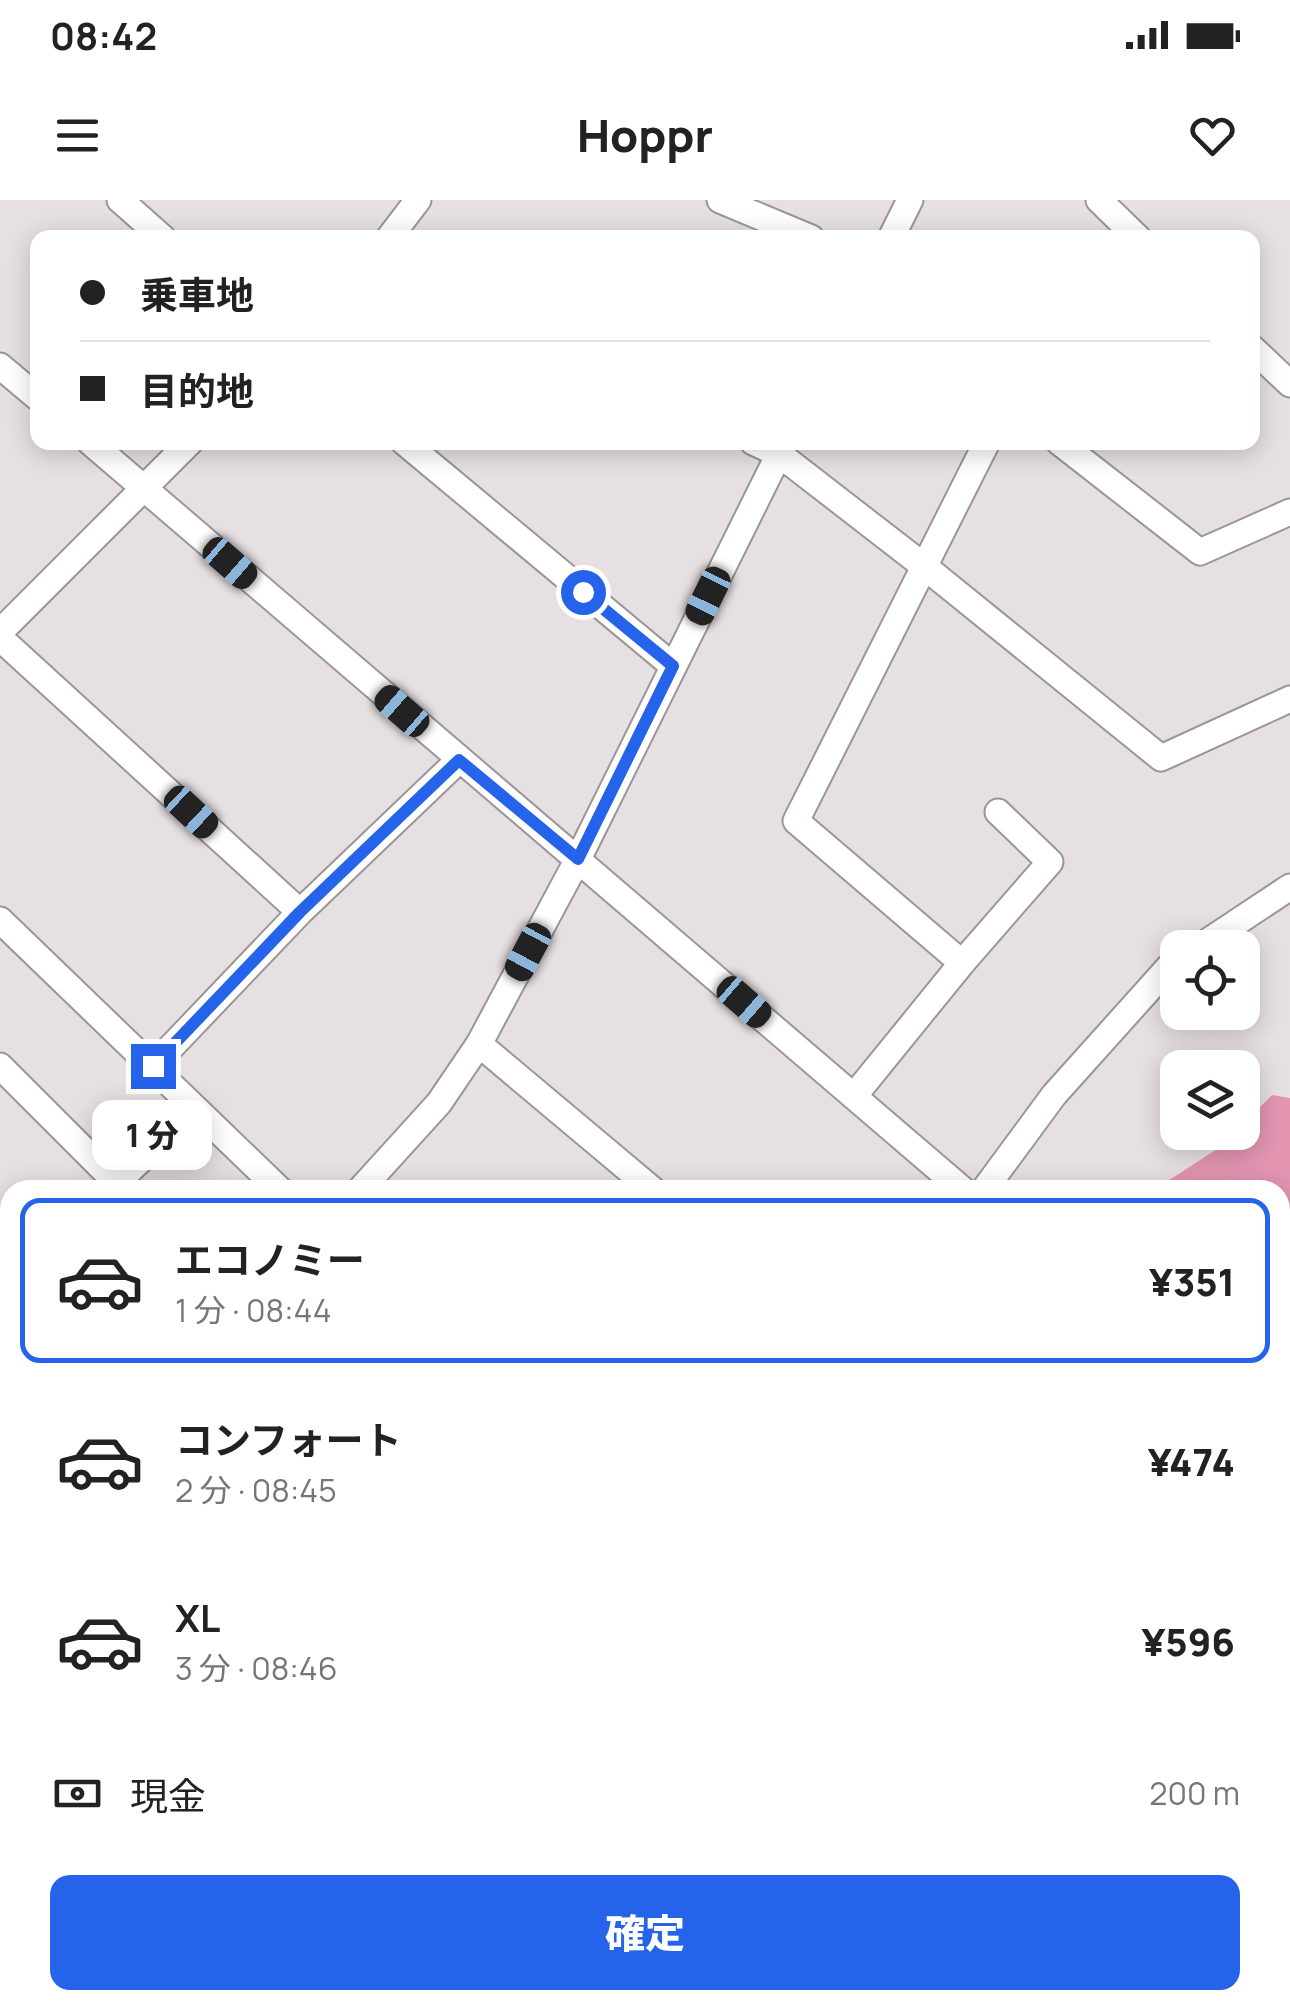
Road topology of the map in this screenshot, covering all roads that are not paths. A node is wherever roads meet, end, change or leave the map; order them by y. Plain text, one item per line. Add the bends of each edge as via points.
1 (120, 200) edge
2 (418, 200) edge
3 (720, 200) edge
4 (910, 200) edge
5 (1104, 202) edge
6 (154, 230) edge
7 (396, 230) edge
8 (791, 230) edge
9 (894, 230) edge
10 (1130, 230) edge
11 (1260, 356) edge
12 (0, 366) edge
13 (1290, 384) edge
14 (30, 391) edge
15 (99, 450) edge
16 (182, 450) edge
17 (414, 450) edge
18 (781, 450) edge
19 (784, 450) edge
20 (983, 450) edge
21 (1069, 450) edge
22 (144, 488) junction
23 (1290, 512) edge
24 (925, 567) junction
25 (0, 635) edge
26 (673, 666) junction
27 (1290, 699) edge
28 (459, 760) junction
29 (998, 812) dead end
30 (578, 859) junction
31 (1290, 888) edge
32 (300, 912) junction
33 (0, 920) edge
34 (1226, 930) edge
35 (962, 962) junction
36 (1160, 977) edge
37 (479, 1044) junction
38 (0, 1066) edge
39 (153, 1066) junction
40 (854, 1096) junction
41 (194, 1109) junction
42 (107, 1180) edge
43 (119, 1180) edge
44 (269, 1180) edge
45 (369, 1180) edge
46 (641, 1180) edge
47 (952, 1180) edge
48 (991, 1180) edge

1 - 6 street
2 - 7 street
3 - 8 street
4 - 9 street
5 - 10 street
11 - 13 street
12 - 14 street
15 - 22 street
16 - 22 street
17 - 26 street
18 - 26 street
19 - 24 street
20 - 24 street
21 - 23 street via 1200,552
22 - 25 street
22 - 28 street
24 - 27 street via 1161,758
24 - 35 street via 796,821
25 - 32 street
26 - 30 street
28 - 30 street
28 - 32 street
29 - 35 street via 1050,862
30 - 37 street
30 - 40 street
31 - 34 street
32 - 39 street
33 - 39 street
35 - 40 street
36 - 48 street via 1054,1096
37 - 45 street via 439,1102
37 - 46 street
38 - 42 street
39 - 41 street
40 - 47 street
41 - 43 street
41 - 44 street

